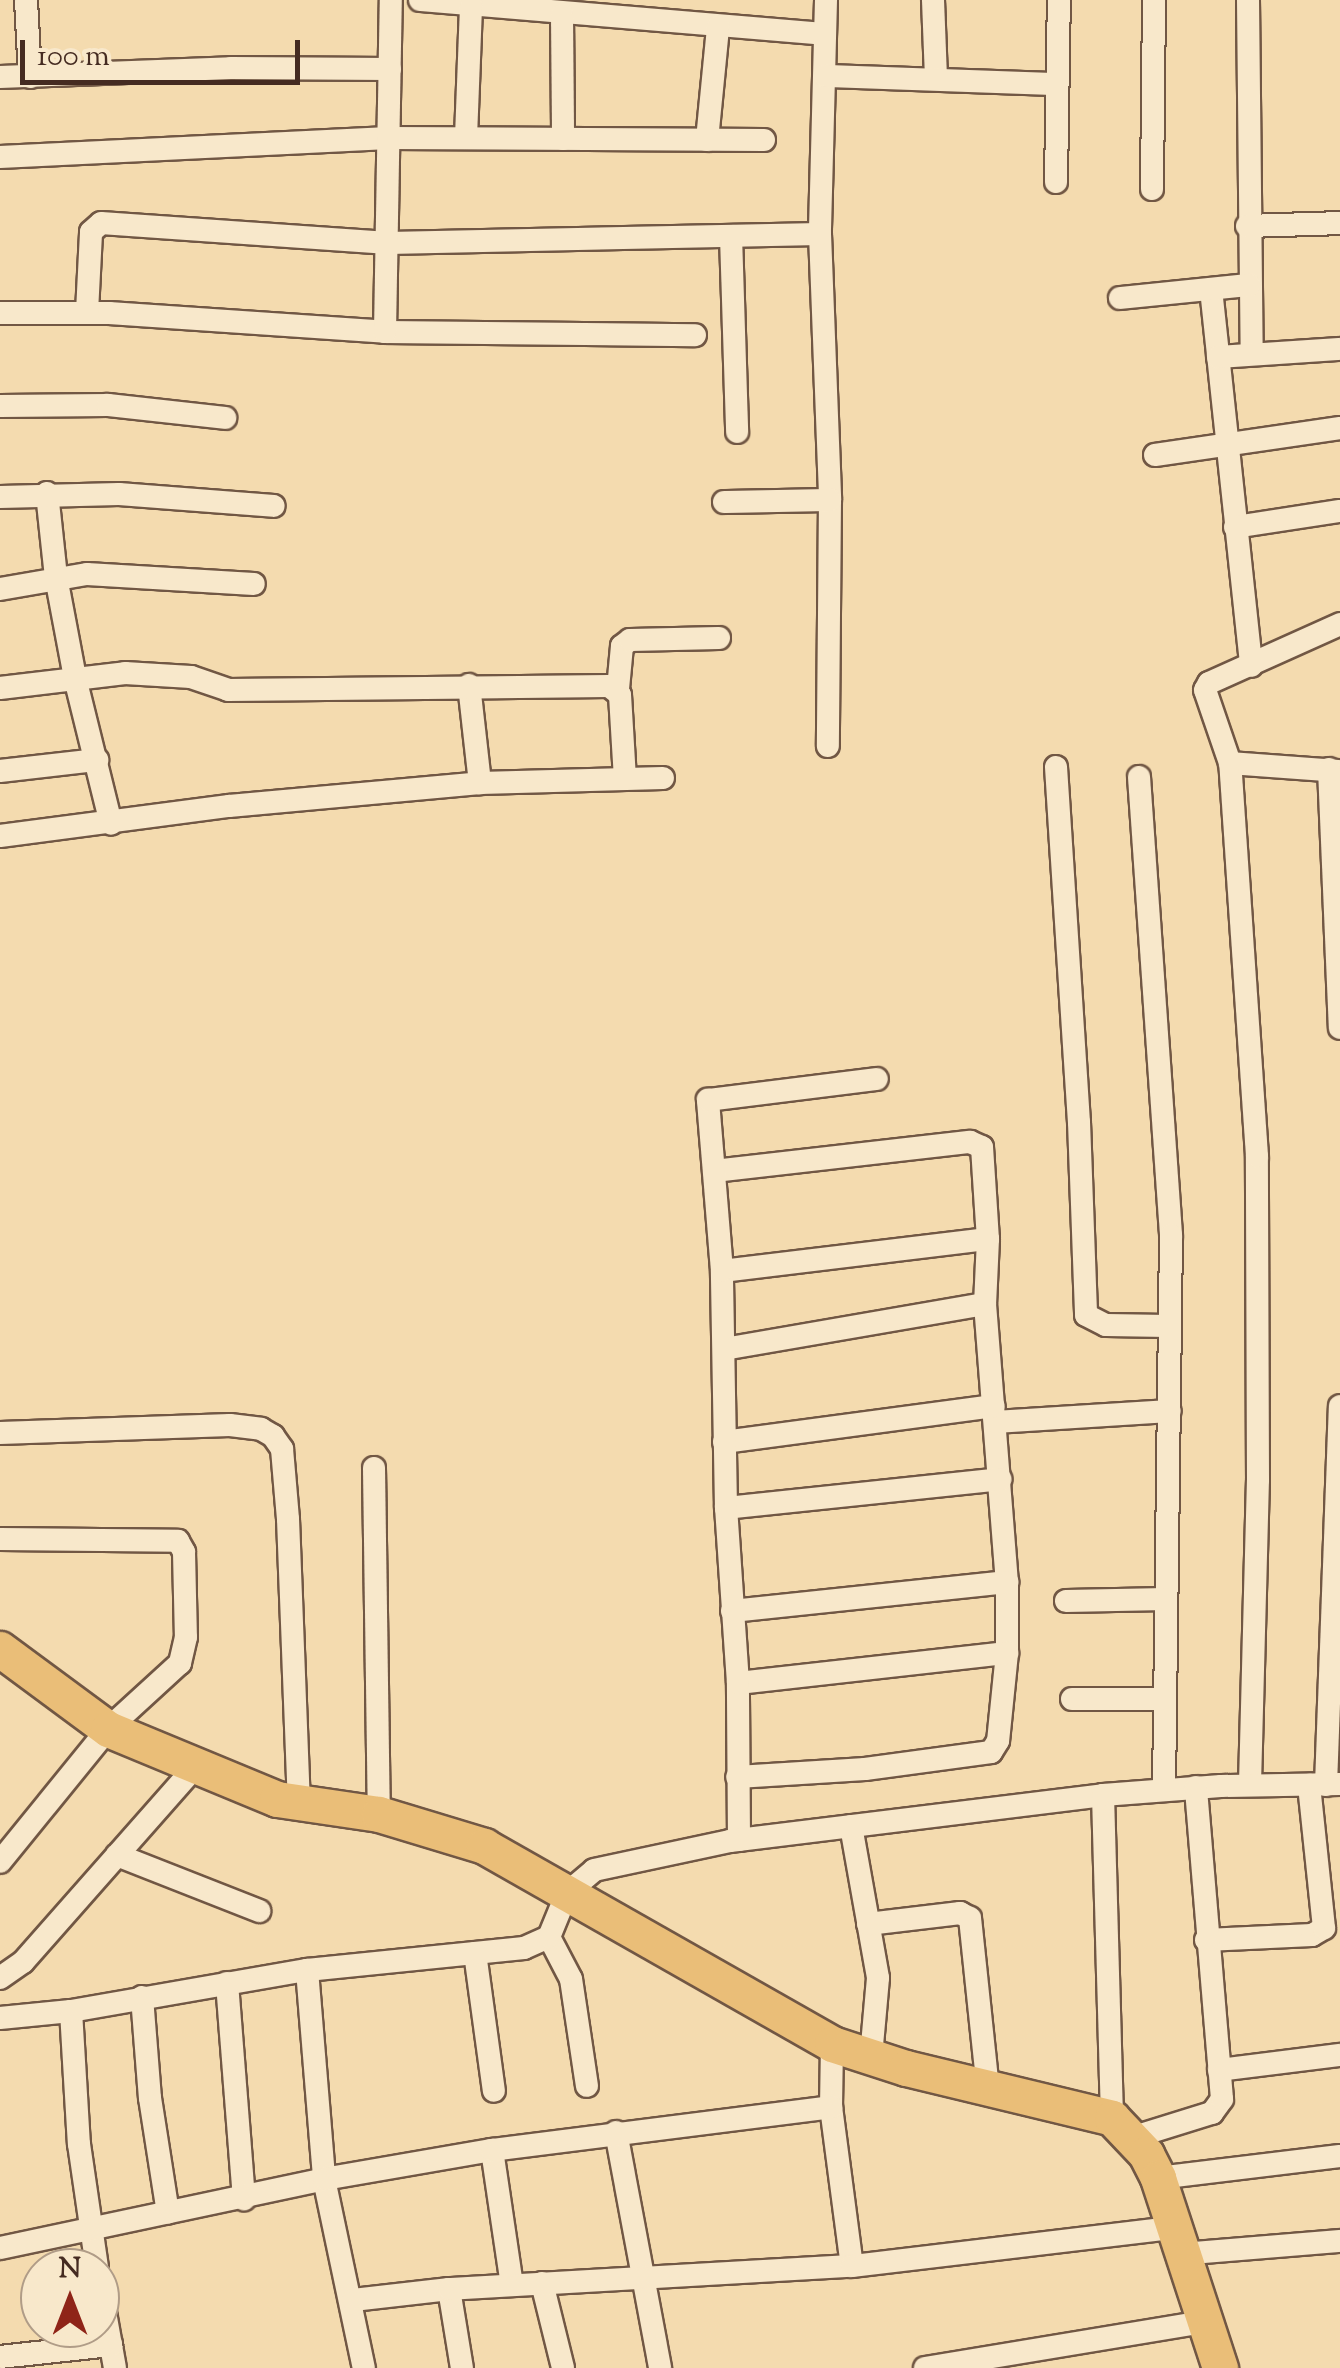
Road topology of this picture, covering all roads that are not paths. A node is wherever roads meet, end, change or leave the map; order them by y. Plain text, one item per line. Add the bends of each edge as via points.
1 (26, 0) edge
2 (391, 0) edge
3 (420, 0) edge
4 (826, 0) edge
5 (933, 0) edge
6 (1059, 0) edge
7 (1154, 0) edge
8 (1248, 0) edge
9 (471, 6) junction
10 (562, 15) junction
11 (718, 26) junction
12 (825, 34) junction
13 (390, 70) junction
14 (825, 76) junction
15 (30, 77) junction
16 (0, 78) edge
17 (936, 78) junction
18 (1056, 84) junction
19 (466, 137) junction
20 (389, 138) junction
21 (563, 139) junction
22 (707, 140) junction
23 (764, 140) dead end
24 (0, 157) edge
25 (1056, 182) dead end
26 (1152, 190) dead end
27 (1340, 223) edge
28 (1248, 226) junction
29 (820, 234) junction
30 (730, 236) junction
31 (388, 242) junction
32 (1249, 285) junction
33 (1211, 289) junction
34 (1120, 298) dead end
35 (87, 312) junction
36 (0, 313) edge
37 (385, 332) junction
38 (695, 334) dead end
39 (1340, 348) edge
40 (1252, 354) junction
41 (1218, 357) junction
42 (0, 406) edge
43 (225, 418) dead end
44 (1340, 428) edge
45 (737, 432) dead end
46 (1226, 445) junction
47 (1156, 455) dead end
48 (47, 493) junction
49 (0, 497) edge
50 (830, 500) junction
51 (724, 502) dead end
52 (274, 506) dead end
53 (1340, 511) edge
54 (1235, 527) junction
55 (56, 577) junction
56 (254, 584) dead end
57 (0, 589) edge
58 (1340, 624) edge
59 (718, 638) dead end
60 (1251, 666) junction
61 (75, 678) junction
62 (469, 686) junction
63 (0, 688) edge
64 (618, 689) junction
65 (828, 746) dead end
66 (1225, 750) junction
67 (96, 760) junction
68 (1056, 767) dead end
69 (1334, 770) edge
70 (0, 771) edge
71 (1139, 777) dead end
72 (624, 778) junction
73 (662, 778) dead end
74 (480, 783) junction
75 (111, 824) junction
76 (0, 836) edge
77 (1340, 1028) edge
78 (877, 1079) dead end
79 (714, 1170) junction
80 (988, 1239) junction
81 (722, 1271) junction
82 (985, 1304) junction
83 (1168, 1326) junction
84 (724, 1349) junction
85 (1340, 1406) edge
86 (1170, 1410) junction
87 (994, 1414) junction
88 (0, 1434) edge
89 (724, 1442) junction
90 (374, 1468) dead end
91 (1000, 1479) junction
92 (726, 1508) junction
93 (0, 1539) edge
94 (1007, 1582) junction
95 (1166, 1598) junction
96 (1066, 1601) dead end
97 (732, 1610) junction
98 (0, 1648) edge
99 (1007, 1652) junction
100 (738, 1684) junction
101 (1072, 1699) dead end
102 (1162, 1699) junction
103 (108, 1730) junction
104 (196, 1766) junction
105 (738, 1776) junction
106 (1250, 1784) junction
107 (1325, 1784) edge
108 (1196, 1788) junction
109 (1164, 1790) junction
110 (1103, 1796) junction
111 (299, 1803) junction
112 (380, 1814) junction
113 (850, 1826) junction
114 (738, 1840) junction
115 (116, 1855) junction
116 (0, 1862) edge
117 (567, 1893) junction
118 (259, 1910) dead end
119 (868, 1924) junction
120 (550, 1937) junction
121 (1206, 1940) junction
122 (476, 1952) junction
123 (307, 1970) junction
124 (0, 1978) edge
125 (227, 1984) junction
126 (142, 1997) junction
127 (71, 2011) junction
128 (0, 2018) edge
129 (832, 2044) junction
130 (1340, 2055) edge
131 (870, 2056) junction
132 (1219, 2070) junction
133 (588, 2086) dead end
134 (988, 2088) junction
135 (494, 2092) dead end
136 (832, 2106) junction
137 (1122, 2128) junction
138 (616, 2132) junction
139 (492, 2150) junction
140 (1340, 2156) edge
141 (1158, 2178) junction
142 (324, 2179) junction
143 (244, 2199) junction
144 (168, 2213) junction
145 (90, 2229) junction
146 (1177, 2241) junction
147 (1340, 2241) edge
148 (0, 2248) edge
149 (93, 2248) edge
150 (852, 2266) junction
151 (642, 2278) junction
152 (542, 2283) junction
153 (512, 2285) junction
154 (449, 2289) junction
155 (352, 2300) junction
156 (1202, 2322) junction
157 (1070, 2344) junction
158 (113, 2357) edge
159 (5, 2360) edge
160 (981, 2364) edge
161 (364, 2368) edge
162 (462, 2368) edge
163 (563, 2368) edge
164 (660, 2368) edge
165 (925, 2368) edge
166 (1076, 2368) edge
167 (1220, 2368) edge

1 - 15 street
2 - 13 street
3 - 9 street
4 - 12 street
5 - 17 street
6 - 18 street
7 - 26 street
8 - 28 street
9 - 10 street
9 - 19 street
10 - 11 street
10 - 21 street
11 - 12 street
11 - 22 street
12 - 14 street
13 - 15 street via 231,68
13 - 20 street
14 - 17 street
14 - 29 street
15 - 16 street
17 - 18 street
18 - 25 street
19 - 20 street
19 - 21 street
20 - 24 street
20 - 31 street
21 - 22 street
22 - 23 street
27 - 28 street
28 - 32 street
29 - 30 street
29 - 50 street
30 - 31 street
30 - 45 street
31 - 35 street via 101,223 91,232
31 - 37 street
32 - 33 street
32 - 40 street
33 - 34 street
33 - 41 street
35 - 36 street
35 - 37 street
37 - 38 street
39 - 40 street
40 - 41 street
41 - 46 street
42 - 43 street via 108,405
44 - 46 street
46 - 47 street
46 - 54 street
48 - 49 street
48 - 52 street
48 - 55 street
50 - 51 street
50 - 65 street
53 - 54 street
54 - 60 street
55 - 56 street via 120,574
55 - 57 street
55 - 61 street
58 - 60 street
59 - 64 street via 630,640 622,646
60 - 66 street via 1205,690
61 - 62 street via 190,677 228,690
61 - 63 street
61 - 67 street
62 - 64 street
62 - 74 street
64 - 72 street
66 - 69 street
66 - 106 street via 1257,1156
67 - 70 street
67 - 75 street
68 - 83 street via 1086,1315 1106,1326
69 - 77 street
71 - 83 street via 1172,1235
72 - 73 street
72 - 74 street
74 - 75 street
75 - 76 street
78 - 79 street via 711,1098
79 - 80 street via 970,1142 985,1153
79 - 81 street
80 - 81 street
80 - 82 street
81 - 84 street
82 - 84 street
82 - 87 street
83 - 86 street
84 - 89 street
85 - 107 street
86 - 87 street
86 - 95 street
87 - 89 street
87 - 91 street
88 - 111 street via 230,1426 273,1436 282,1450 288,1519
89 - 92 street
90 - 112 street
91 - 92 street
91 - 94 street
92 - 97 street
93 - 103 street via 168,1539 183,1546 186,1637 180,1663
94 - 97 street
94 - 99 street
95 - 96 street
95 - 102 street
97 - 100 street
98 - 103 main road
99 - 100 street
99 - 105 street via 998,1742 991,1752 865,1769
100 - 105 street
101 - 102 street
102 - 109 street
103 - 104 main road
103 - 116 street
104 - 111 main road
104 - 115 street
105 - 114 street
106 - 107 street
106 - 108 street
107 - 121 street via 1324,1928 1312,1935
108 - 109 street
108 - 121 street
109 - 110 street
110 - 113 street
110 - 137 street
111 - 112 main road
112 - 117 main road via 484,1846
113 - 114 street
113 - 119 street
114 - 117 street via 604,1866
115 - 118 street
115 - 124 street via 23,1962
117 - 120 street
117 - 129 main road
119 - 131 street via 878,1978
119 - 134 street via 960,1913 970,1918
120 - 122 street via 524,1948
120 - 133 street via 571,1979
121 - 132 street
122 - 123 street
122 - 135 street
123 - 125 street
123 - 142 street
125 - 126 street
125 - 143 street
126 - 127 street
126 - 144 street
127 - 128 street
127 - 145 street
129 - 131 main road
129 - 136 street
130 - 132 street
131 - 134 main road
132 - 137 street via 1222,2099 1212,2113
134 - 137 main road
136 - 138 street
136 - 150 street
137 - 141 main road
138 - 139 street
138 - 151 street
139 - 142 street
139 - 153 street
140 - 141 street
141 - 146 main road
142 - 143 street
142 - 155 street
143 - 144 street
144 - 145 street
145 - 148 street
145 - 149 street
146 - 147 street
146 - 150 street
146 - 156 main road
150 - 151 street
151 - 152 street
151 - 164 street
152 - 153 street
152 - 163 street
153 - 154 street
154 - 155 street
154 - 162 street
155 - 161 street
156 - 157 street
156 - 167 main road
157 - 160 street
157 - 166 street
158 - 159 street
160 - 165 street

